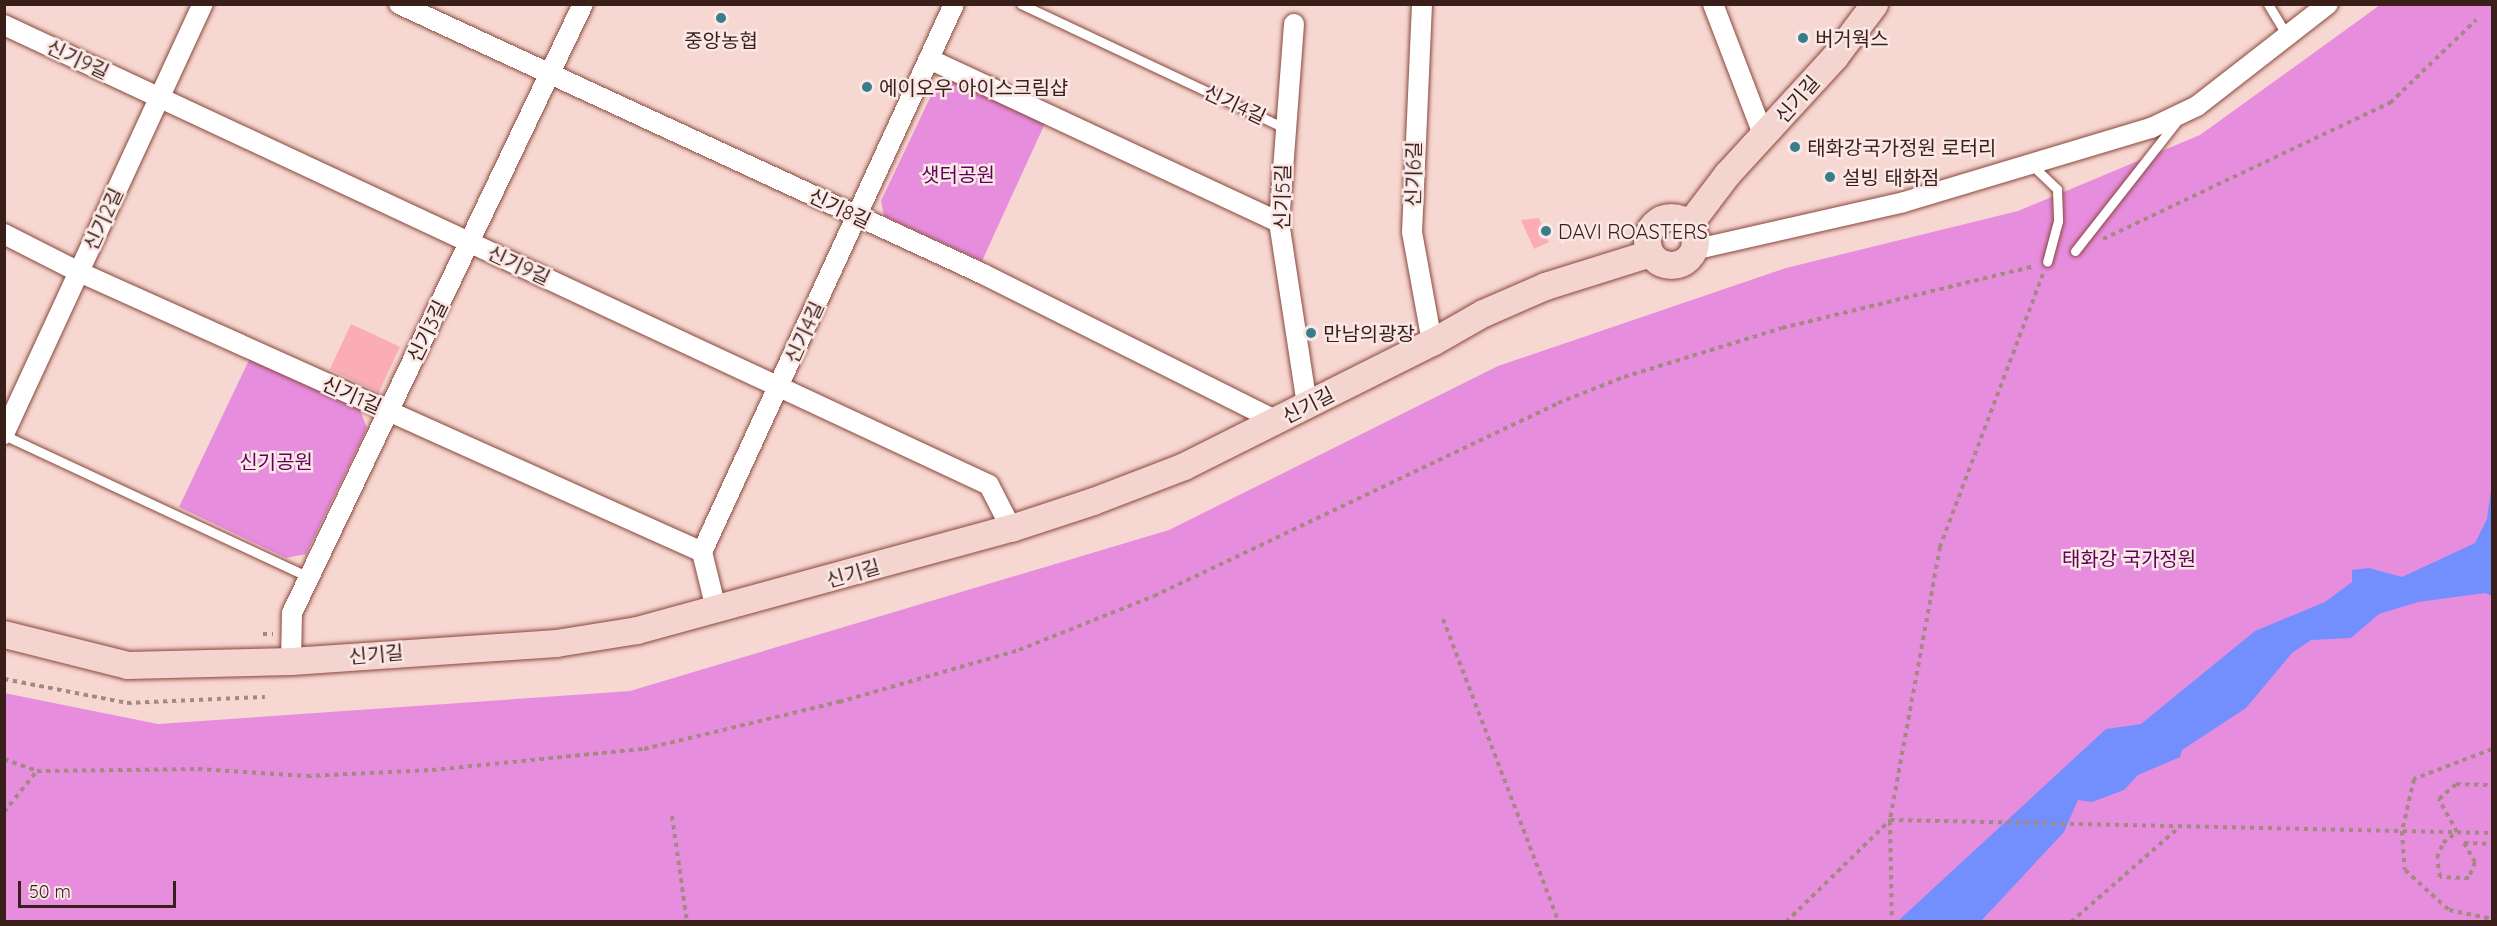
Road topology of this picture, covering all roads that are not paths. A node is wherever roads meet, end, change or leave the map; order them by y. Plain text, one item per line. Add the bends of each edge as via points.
1 (203, 4) edge
2 (399, 4) edge
3 (583, 4) edge
4 (954, 4) edge
5 (1022, 4) edge
6 (1422, 4) edge
7 (1713, 4) edge
8 (1874, 4) edge
9 (2268, 4) edge
10 (2328, 4) edge
11 (1294, 24) dead end
12 (4, 25) edge
13 (2288, 37) junction
14 (929, 59) junction
15 (550, 75) junction
16 (160, 98) junction
17 (2182, 116) junction
18 (1285, 128) junction
19 (1764, 137) junction
20 (2032, 165) junction
21 (858, 216) junction
22 (1279, 222) junction
23 (4, 234) edge
24 (1691, 237) junction
25 (469, 242) junction
26 (2075, 251) road end
27 (1650, 253) junction
28 (2047, 262) road end
29 (79, 272) junction
30 (1431, 342) junction
31 (778, 387) junction
32 (1307, 405) junction
33 (388, 412) junction
34 (1277, 421) junction
35 (4, 434) edge
36 (1011, 528) junction
37 (702, 552) junction
38 (308, 577) junction
39 (716, 609) junction
40 (4, 633) edge
41 (291, 661) junction

1 - 16 street, 신기2길
2 - 15 street, 신기8길
3 - 15 street, 신기3길
4 - 14 street, 신기4길
5 - 18 lane, 신기4길
6 - 30 street, 신기6길 via 1412,232
7 - 19 street, 신기길
8 - 19 street, 신기길 via 1835,56
9 - 13 lane
10 - 13 street
11 - 18 street, 신기5길
12 - 16 street, 신기9길
13 - 17 street
14 - 21 street, 신기4길
14 - 22 street
15 - 21 street, 신기8길
15 - 25 street, 신기3길
16 - 25 street, 신기9길
16 - 29 street, 신기2길
17 - 20 street
17 - 26 lane
18 - 22 street, 신기5길
19 - 24 street, 신기길 via 1726,174
20 - 24 street via 1904,202
20 - 28 lane via 2057,189 2058,221
21 - 31 street, 신기4길
21 - 34 street, 신기8길
22 - 32 street, 신기5길
23 - 29 street, 신기1길
24 - 27 street via 1689,257 1673,265 1657,261
24 - 27 street via 1672,216 1656,221 1647,236
25 - 31 street, 신기9길
25 - 33 street, 신기3길
27 - 30 street, 신기길 via 1545,286 1483,313
29 - 33 street, 신기1길
29 - 35 street, 신기2길
30 - 32 street, 신기길
31 - 36 street, 신기9길 via 989,485
31 - 37 street, 신기4길
32 - 34 street, 신기길
33 - 37 street, 신기1길
33 - 38 street, 신기3길
34 - 36 street, 신기길 via 1184,466
35 - 38 lane
36 - 39 street, 신기길
37 - 39 street
38 - 41 street, 신기3길 via 292,613
39 - 41 street, 신기길 via 637,630 556,643
40 - 41 street, 신기길 via 127,665

